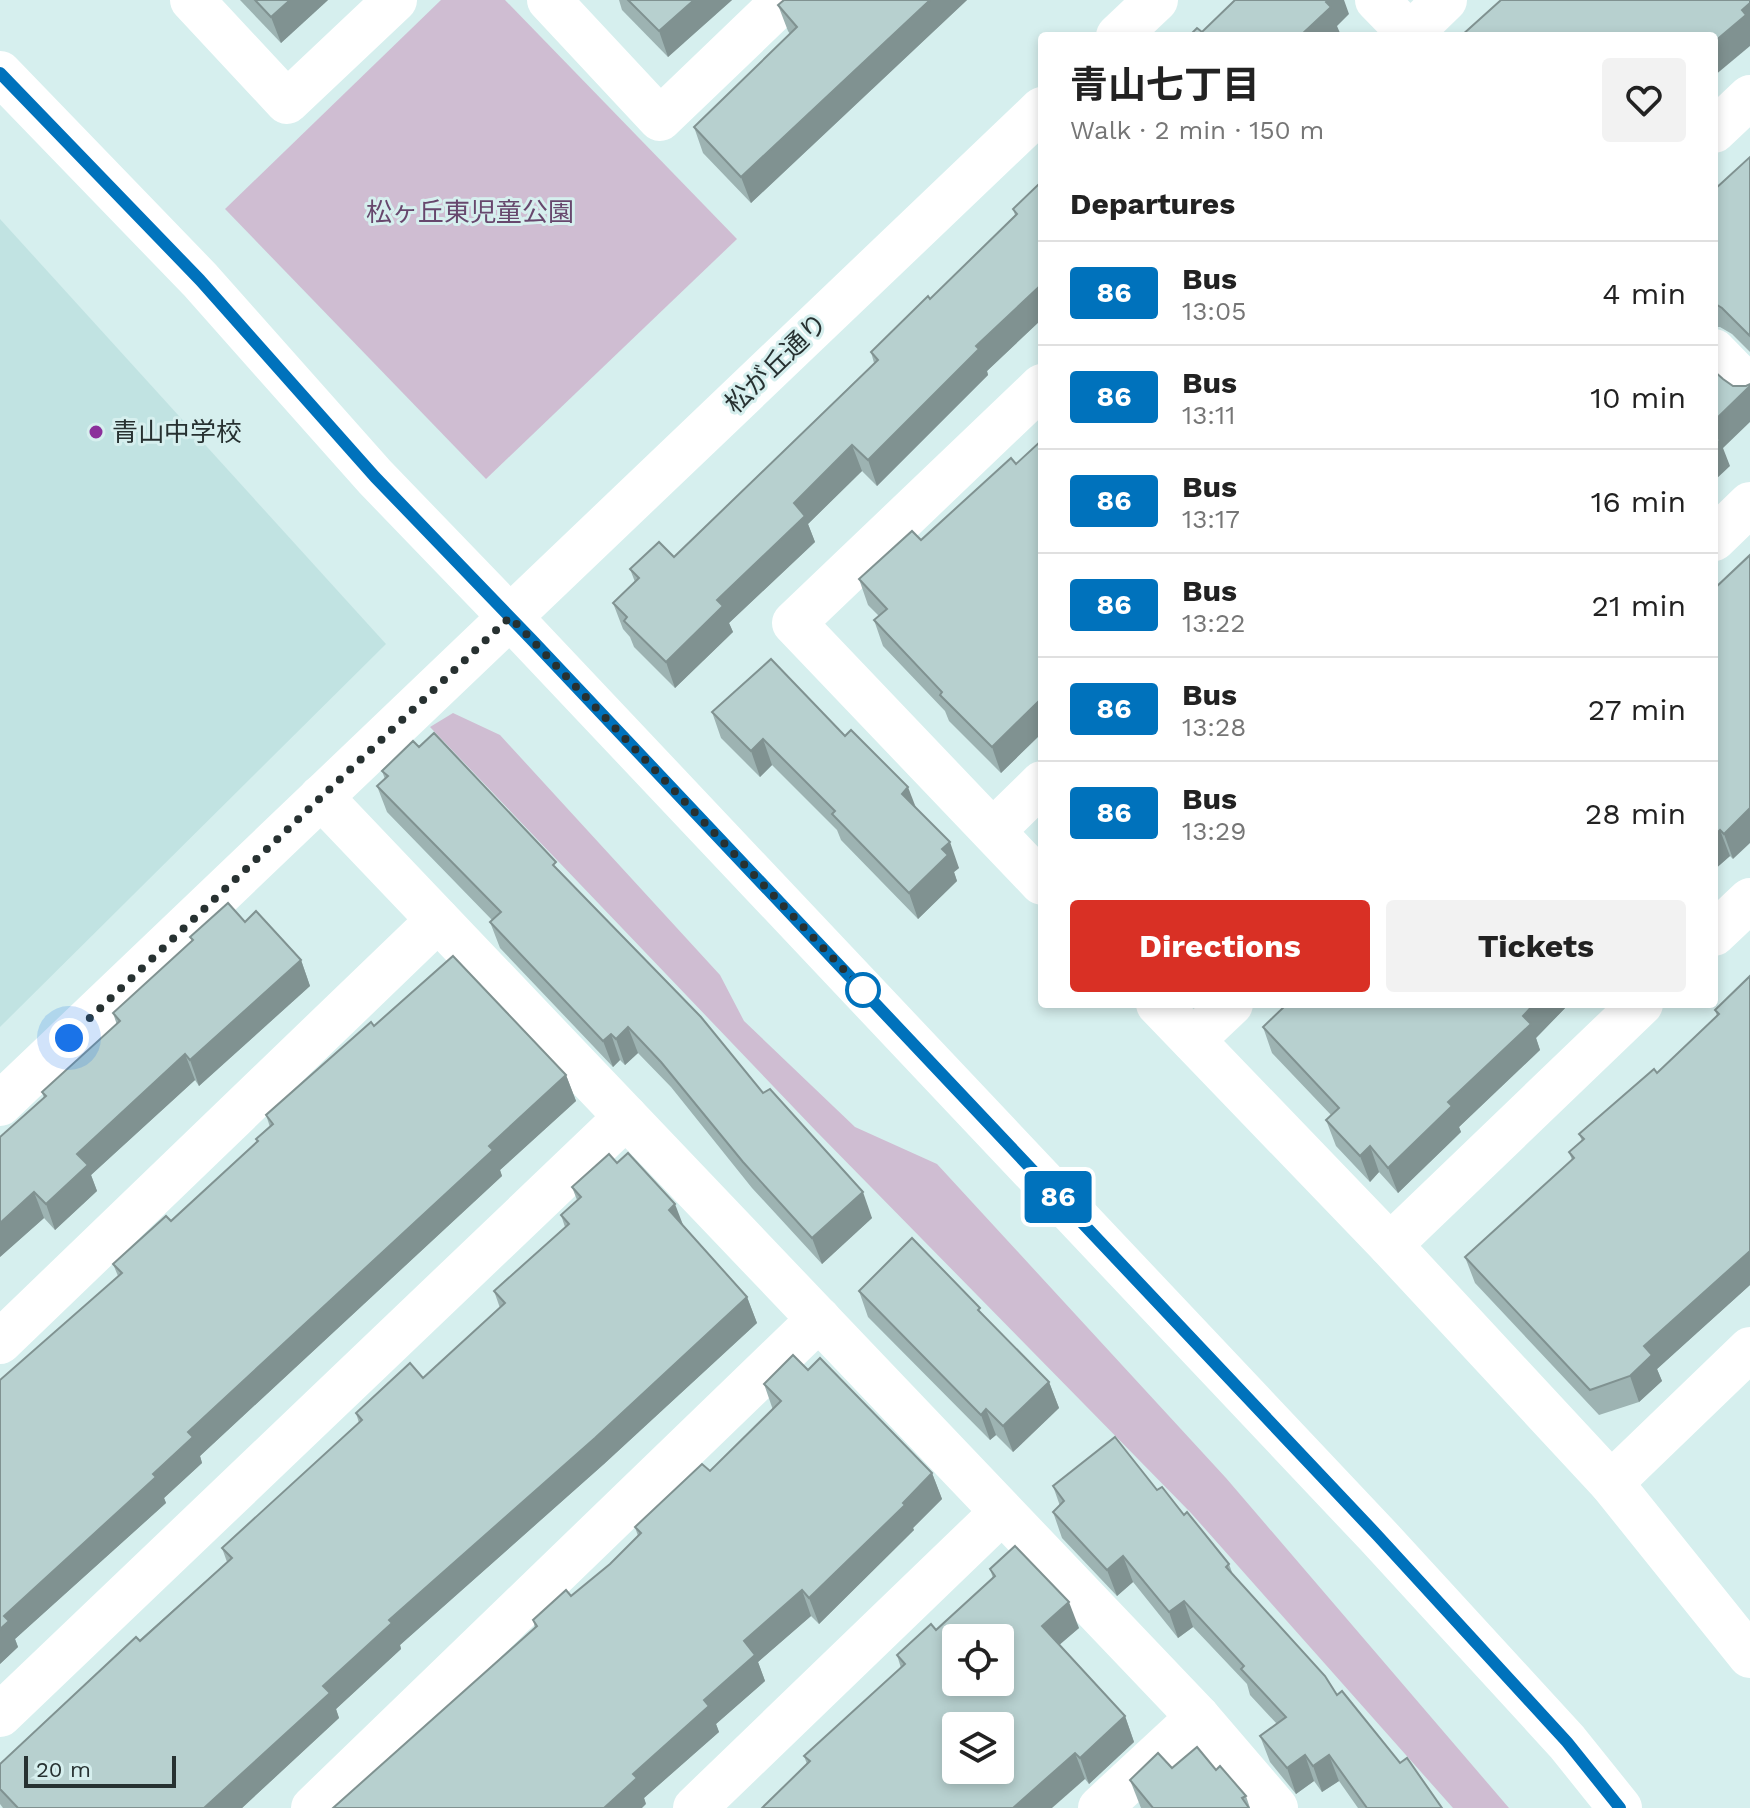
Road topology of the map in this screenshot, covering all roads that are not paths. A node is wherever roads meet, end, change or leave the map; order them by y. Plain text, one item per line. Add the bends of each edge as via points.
1 (192, 0) edge
2 (395, 0) edge
3 (549, 0) edge
4 (784, 0) edge
5 (1156, 0) edge
6 (1377, 0) edge
7 (1445, 0) edge
8 (1122, 32) edge
9 (1407, 32) edge
10 (1413, 32) edge
11 (0, 73) edge
12 (1750, 97) edge
13 (1038, 113) edge
14 (1718, 127) edge
15 (1718, 355) edge
16 (1750, 388) edge
17 (1038, 390) edge
18 (1750, 504) edge
19 (1718, 535) edge
20 (510, 617) junction
21 (1038, 787) edge
22 (321, 797) junction
23 (993, 831) junction
24 (1038, 879) edge
25 (1750, 900) edge
26 (438, 920) junction
27 (1718, 930) edge
28 (1162, 1008) edge
29 (1227, 1008) edge
30 (1637, 1008) edge
31 (1193, 1040) junction
32 (0, 1104) edge
33 (626, 1117) junction
34 (1390, 1245) junction
35 (819, 1319) junction
36 (0, 1342) edge
37 (1750, 1349) edge
38 (1611, 1483) junction
39 (1002, 1512) junction
40 (1750, 1656) edge
41 (0, 1715) edge
42 (1198, 1717) junction
43 (313, 1808) edge
44 (695, 1808) edge
45 (1100, 1808) edge
46 (1276, 1808) edge
47 (1620, 1808) edge

1 - 2 street via 287,102
3 - 4 street via 660,119
5 - 8 street
6 - 9 street
7 - 10 street
11 - 20 street via 200,280 375,477
12 - 14 street
13 - 20 street, 松が丘通り
15 - 16 street
17 - 23 street via 794,623
18 - 19 street
20 - 22 street, 松が丘通り
20 - 47 street via 1366,1523 1567,1742
21 - 23 street
22 - 26 street
22 - 32 street, 松が丘通り
23 - 24 street
25 - 27 street
26 - 33 street
26 - 36 street
28 - 31 street
29 - 31 street
30 - 34 street
31 - 34 street
33 - 35 street
33 - 41 street
34 - 38 street
35 - 39 street
35 - 43 street
37 - 38 street
38 - 40 street
39 - 42 street
39 - 44 street
42 - 45 street
42 - 46 street

